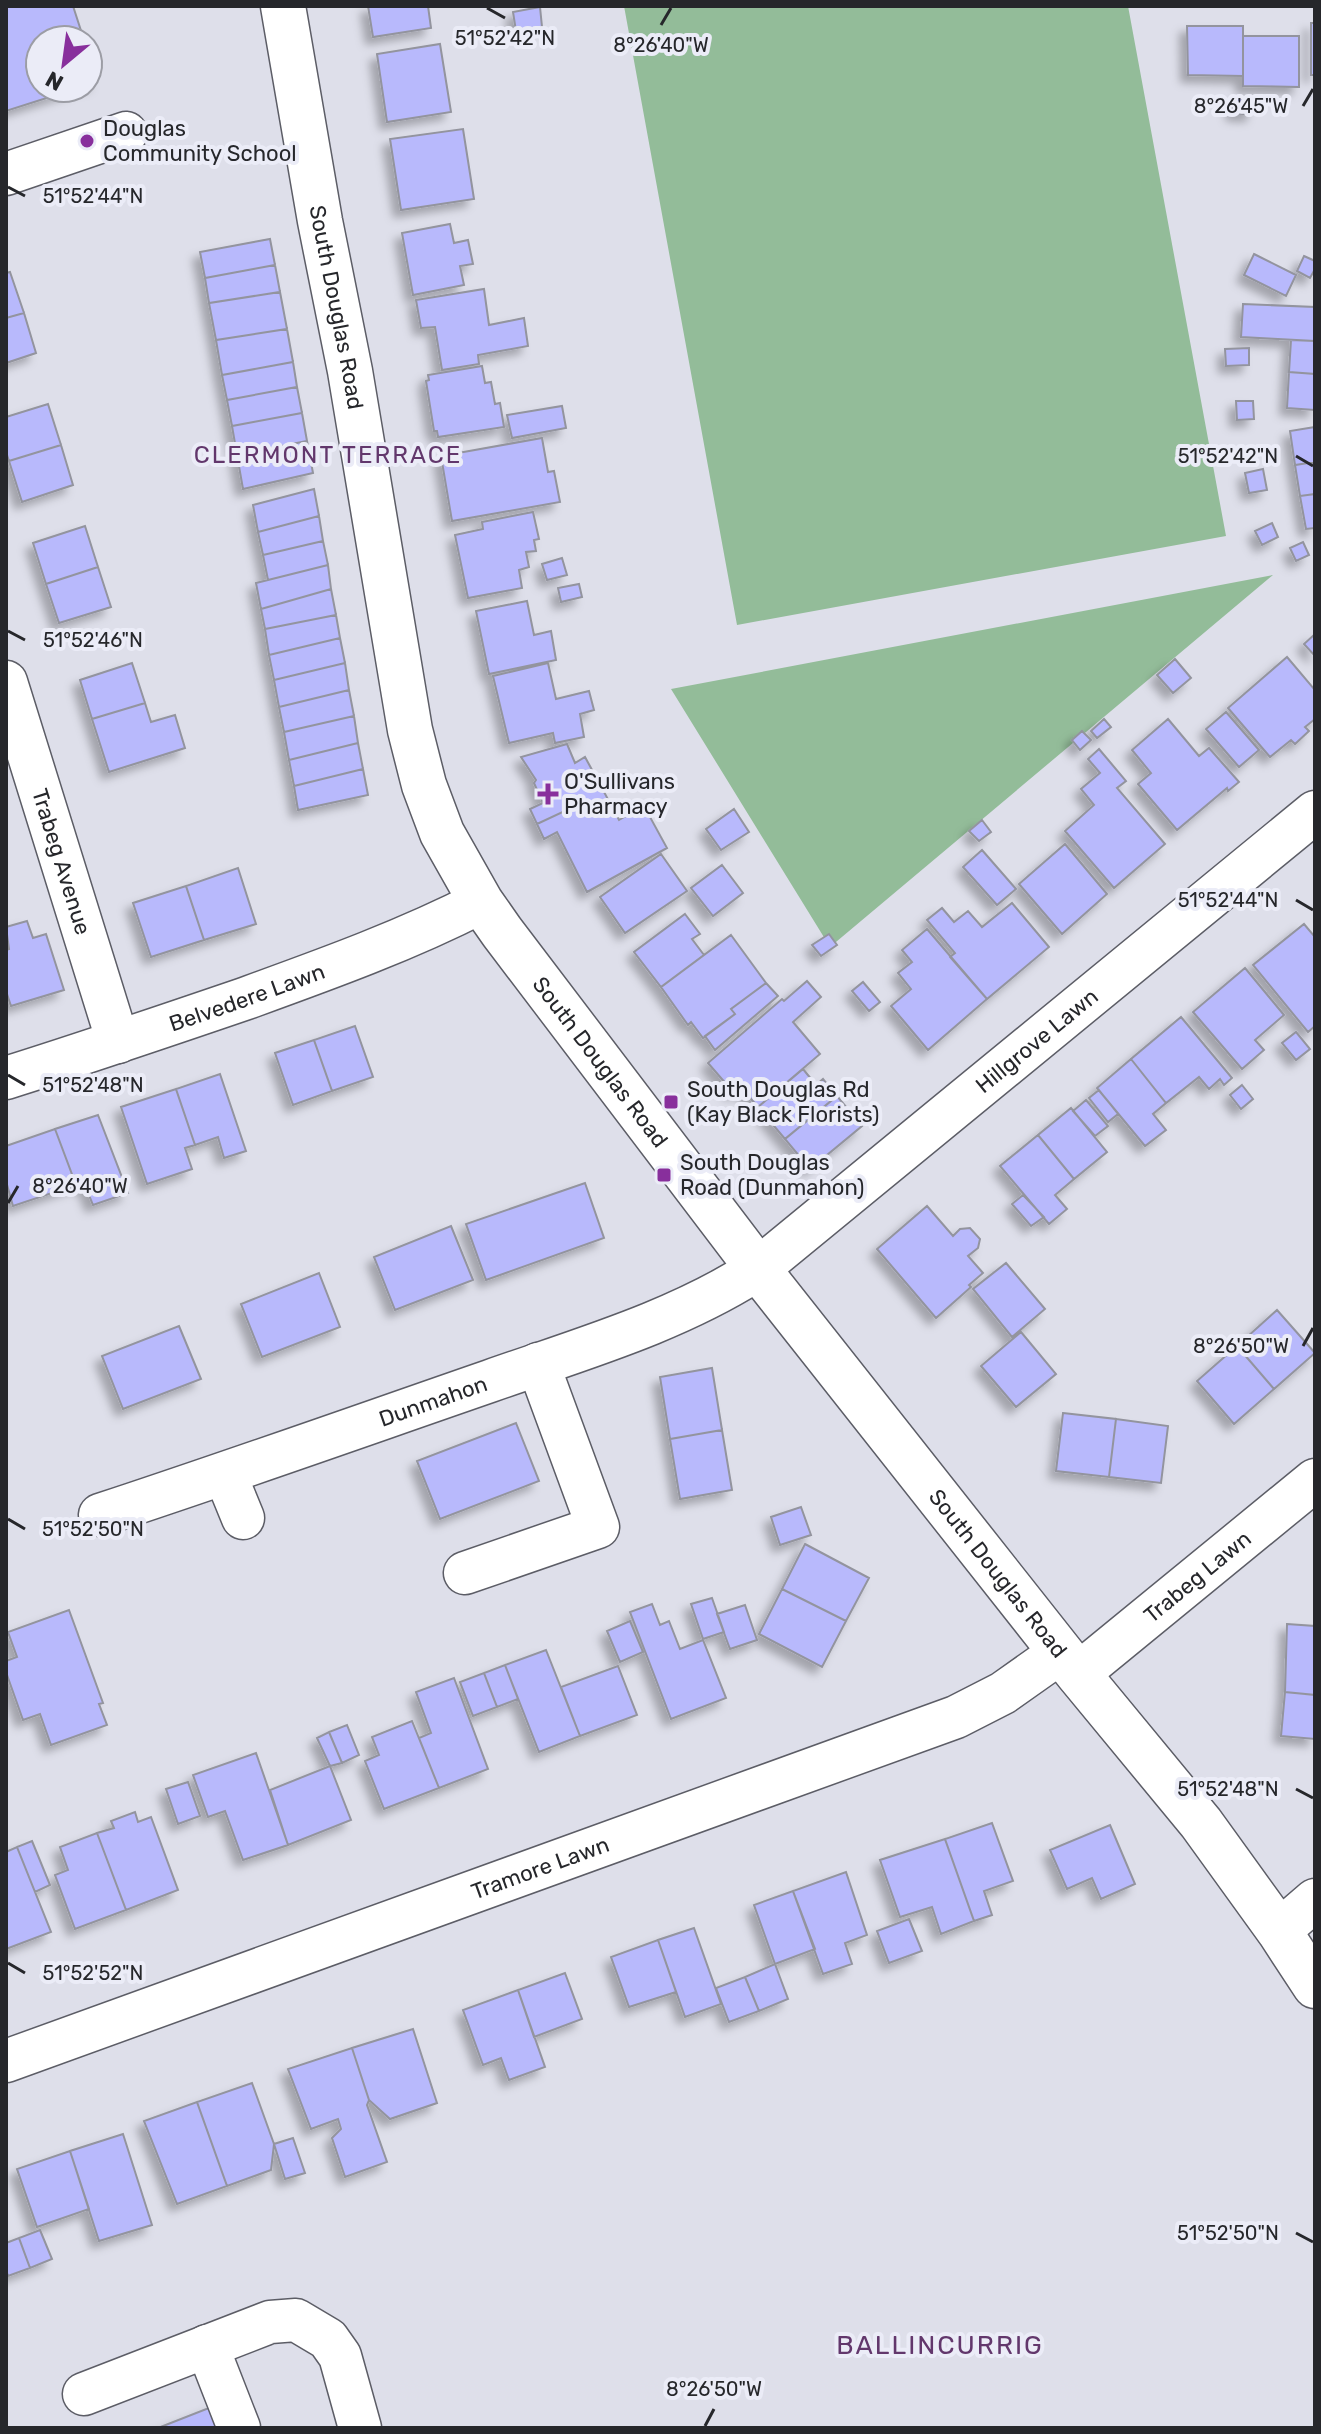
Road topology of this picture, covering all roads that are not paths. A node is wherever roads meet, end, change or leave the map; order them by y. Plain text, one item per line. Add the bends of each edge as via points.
1 (283, 6) edge
2 (126, 133) dead end
3 (6, 174) edge
4 (6, 682) edge
5 (1315, 812) edge
6 (481, 902) junction
7 (118, 1042) junction
8 (6, 1078) edge
9 (758, 1269) junction
10 (538, 1364) junction
11 (225, 1474) junction
12 (1315, 1480) edge
13 (100, 1515) dead end
14 (243, 1518) dead end
15 (465, 1573) dead end
16 (1070, 1663) junction
17 (1315, 1900) edge
18 (1279, 1931) junction
19 (1315, 1986) edge
20 (6, 2061) edge
21 (207, 2346) junction
22 (84, 2394) dead end
23 (239, 2428) edge
24 (360, 2428) edge

1 - 6 main road, South Douglas Road via 416,754 442,833
2 - 3 street
4 - 7 street, Trabeg Avenue
5 - 9 street, Hillgrove Lawn
6 - 7 street, Belvedere Lawn via 317,973
6 - 9 main road, South Douglas Road
7 - 8 street, Belvedere Lawn
9 - 10 street, Dunmahon via 661,1321
9 - 16 main road, South Douglas Road
10 - 11 street, Dunmahon
10 - 15 street via 598,1527
11 - 13 street, Dunmahon
11 - 14 street
12 - 16 street, Trabeg Lawn
16 - 18 main road, South Douglas Road via 1201,1823
16 - 20 street, Tramore Lawn via 956,1717
17 - 18 street
18 - 19 main road, South Douglas Road
21 - 22 street
21 - 23 street
21 - 24 street via 270,2322 296,2320 328,2339 340,2356

